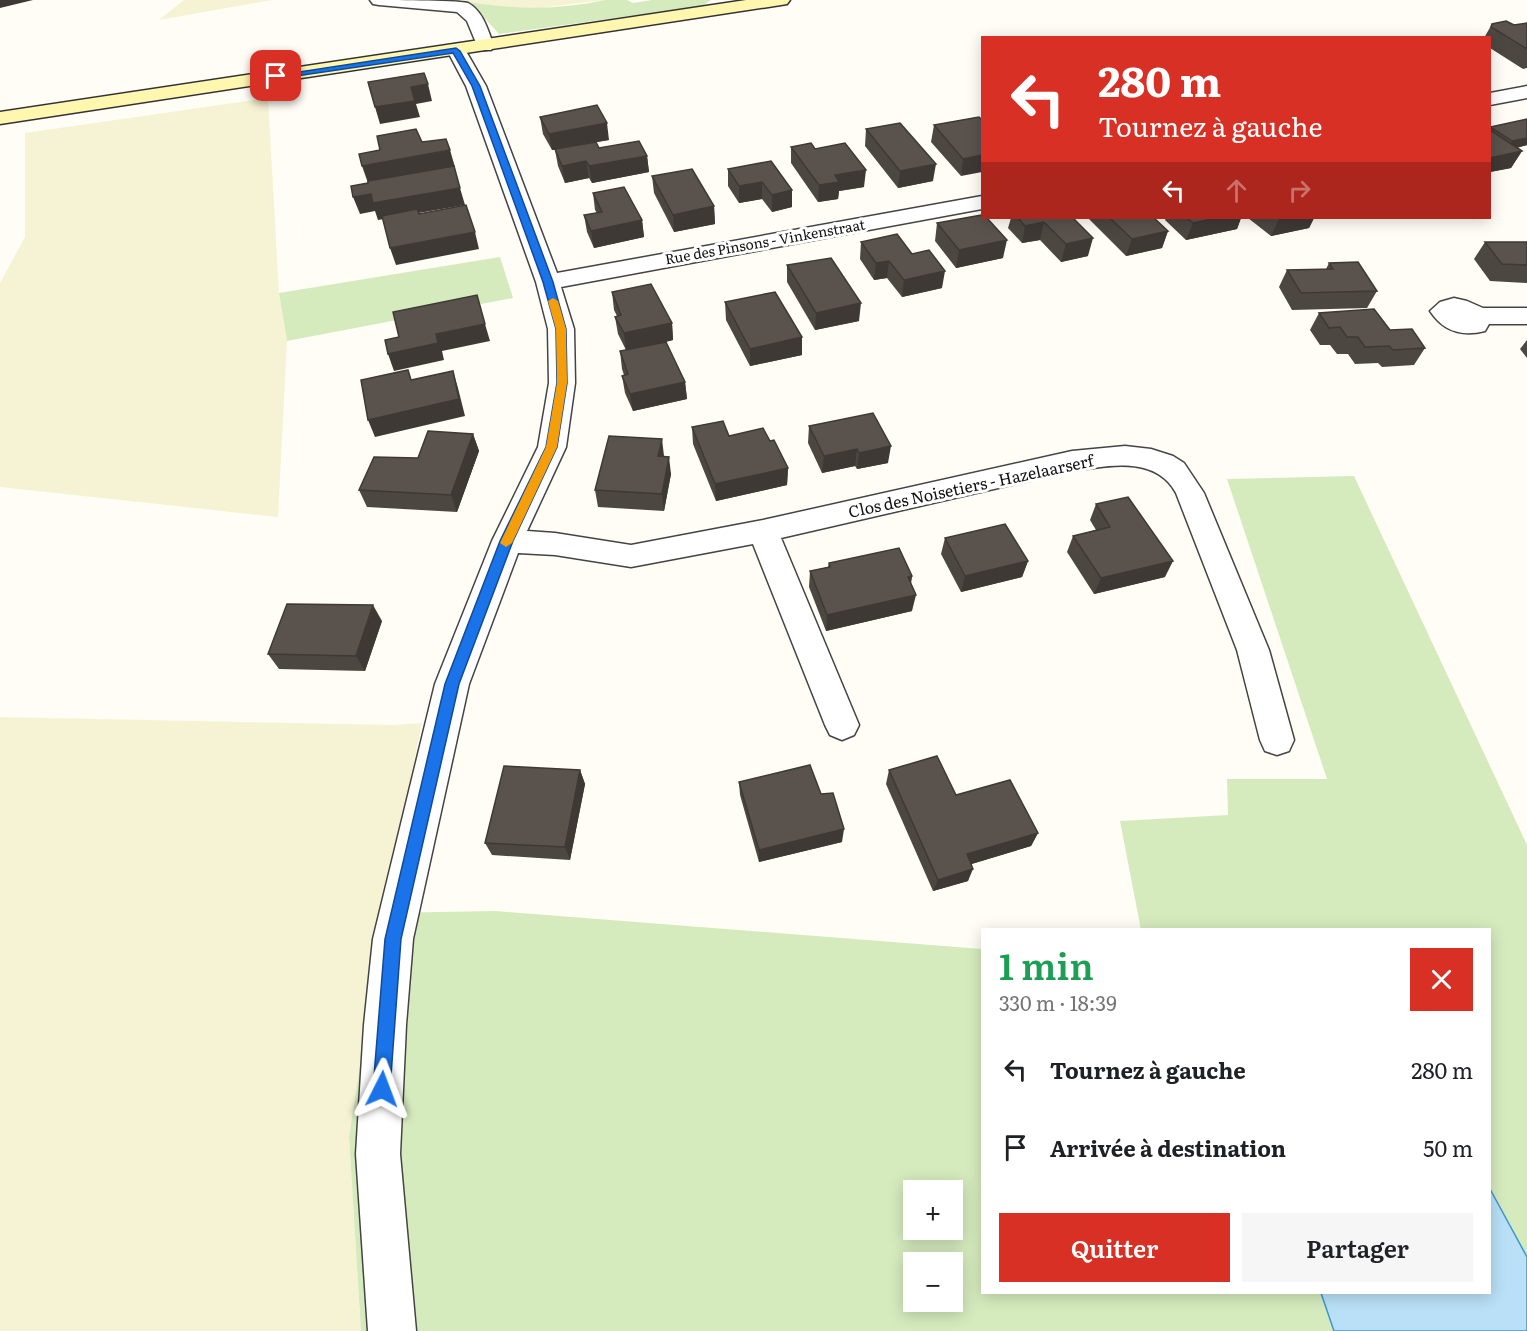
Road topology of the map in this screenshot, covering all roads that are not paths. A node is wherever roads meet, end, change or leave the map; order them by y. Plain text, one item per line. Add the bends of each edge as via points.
1 (379, 0) edge
2 (737, 0) edge
3 (782, 0) edge
4 (715, 10) junction
5 (485, 46) junction
6 (456, 51) junction
7 (1527, 92) edge
8 (1491, 99) edge
9 (0, 118) edge
10 (981, 202) edge
11 (548, 282) junction
12 (1479, 316) dead end
13 (1527, 316) edge
14 (763, 531) junction
15 (507, 541) junction
16 (842, 725) dead end
17 (1277, 740) dead end
18 (392, 1331) edge

1 - 5 street via 462,7 475,19
2 - 4 street
3 - 4 main road
4 - 5 main road
5 - 6 main road
6 - 9 main road
6 - 11 street via 476,86
7 - 8 street
10 - 11 street, Rue des Pinsons - Vinkenstraat
11 - 15 street via 561,329 562,383 554,437
12 - 13 street
14 - 15 street, Clos des Noisetiers - Hazelaarserf via 631,556
14 - 16 street
14 - 17 street, Clos des Noisetiers - Hazelaarserf via 1072,461 1117,456 1155,458 1176,471 1190,494 1253,650
15 - 18 street via 452,684 393,939 378,1154

